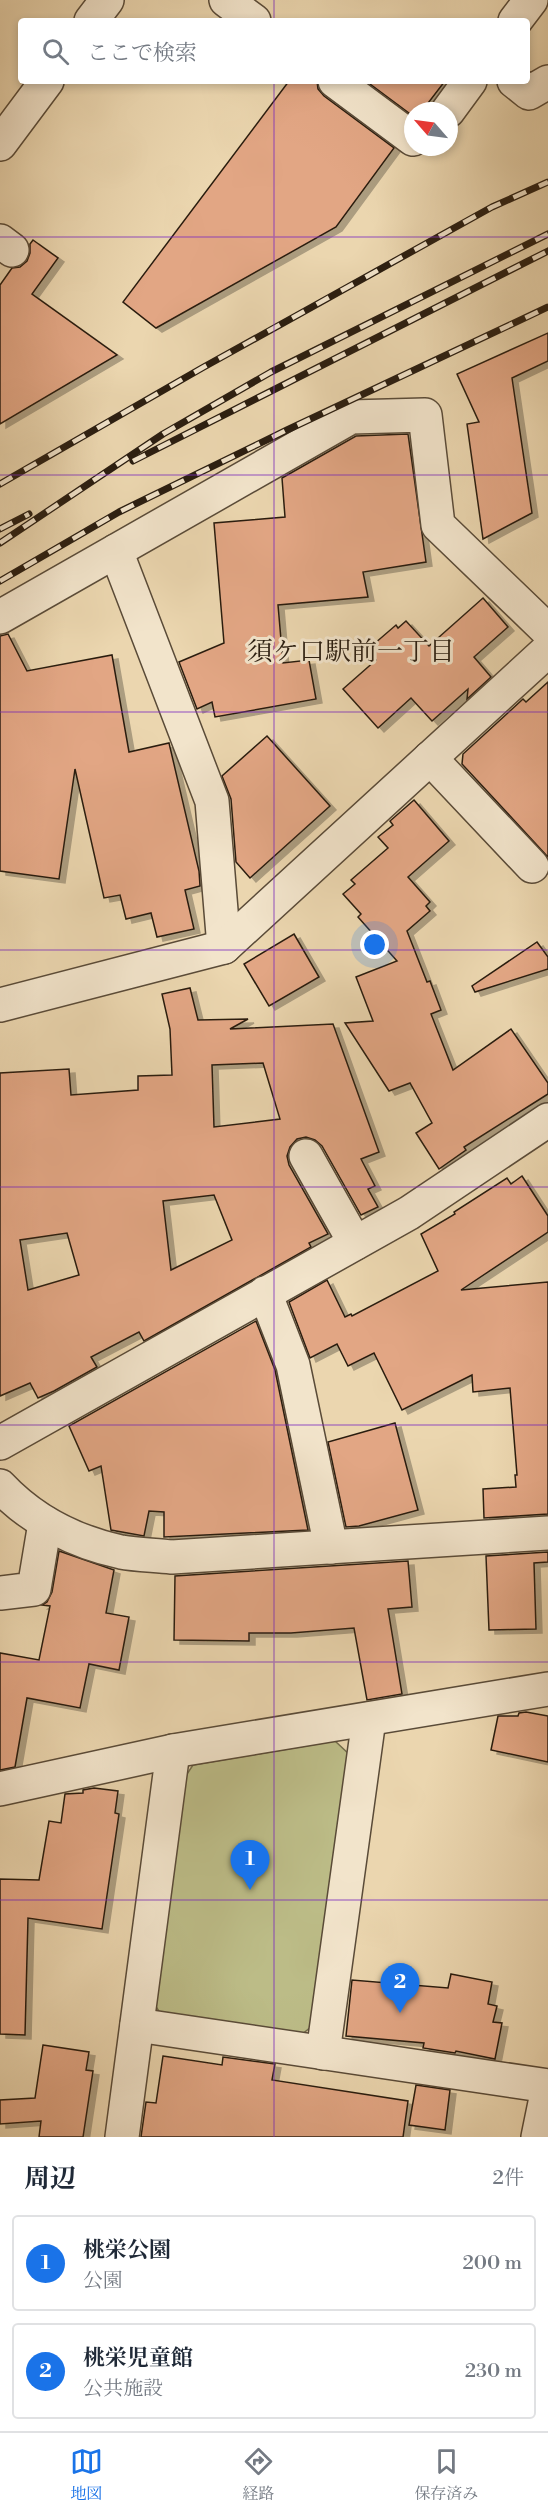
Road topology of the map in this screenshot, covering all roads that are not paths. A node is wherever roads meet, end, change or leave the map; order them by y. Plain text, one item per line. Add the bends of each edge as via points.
1 (107, 0) edge
2 (226, 0) edge
3 (531, 0) edge
4 (93, 18) edge
5 (250, 18) edge
6 (517, 18) edge
7 (548, 82) edge
8 (44, 84) edge
9 (339, 84) edge
10 (468, 84) edge
11 (517, 84) edge
12 (454, 102) edge
13 (404, 132) edge
14 (0, 144) edge
15 (116, 552) junction
16 (0, 617) edge
17 (548, 631) edge
18 (548, 650) edge
19 (430, 758) junction
20 (532, 866) dead end
21 (224, 947) junction
22 (0, 1005) edge
23 (546, 1126) edge
24 (306, 1156) dead end
25 (355, 1243) junction
26 (264, 1293) junction
27 (0, 1443) edge
28 (0, 1486) edge
29 (45, 1523) junction
30 (548, 1533) edge
31 (331, 1547) junction
32 (0, 1593) edge
33 (548, 1689) edge
34 (369, 1719) junction
35 (173, 1751) junction
36 (0, 1789) edge
37 (137, 2025) junction
38 (323, 2053) junction
39 (548, 2087) edge
40 (123, 2137) edge
41 (538, 2137) edge

1 - 4 street
2 - 5 street
3 - 6 street
7 - 11 street via 529,93
8 - 14 street
9 - 13 street
10 - 12 street
15 - 16 street
15 - 17 street via 351,417 425,415 438,525
15 - 21 street via 212,801
18 - 19 street
19 - 20 street
19 - 21 street
21 - 22 street
23 - 25 street
24 - 25 street
25 - 26 street
26 - 27 street
26 - 31 street via 293,1365
28 - 29 street via 18,1505
29 - 31 street via 122,1552 172,1557
29 - 32 street via 34,1589
30 - 31 street
33 - 34 street
34 - 35 street
34 - 38 street
35 - 36 street
35 - 37 street
37 - 38 street
37 - 40 street
38 - 39 street
39 - 41 street

